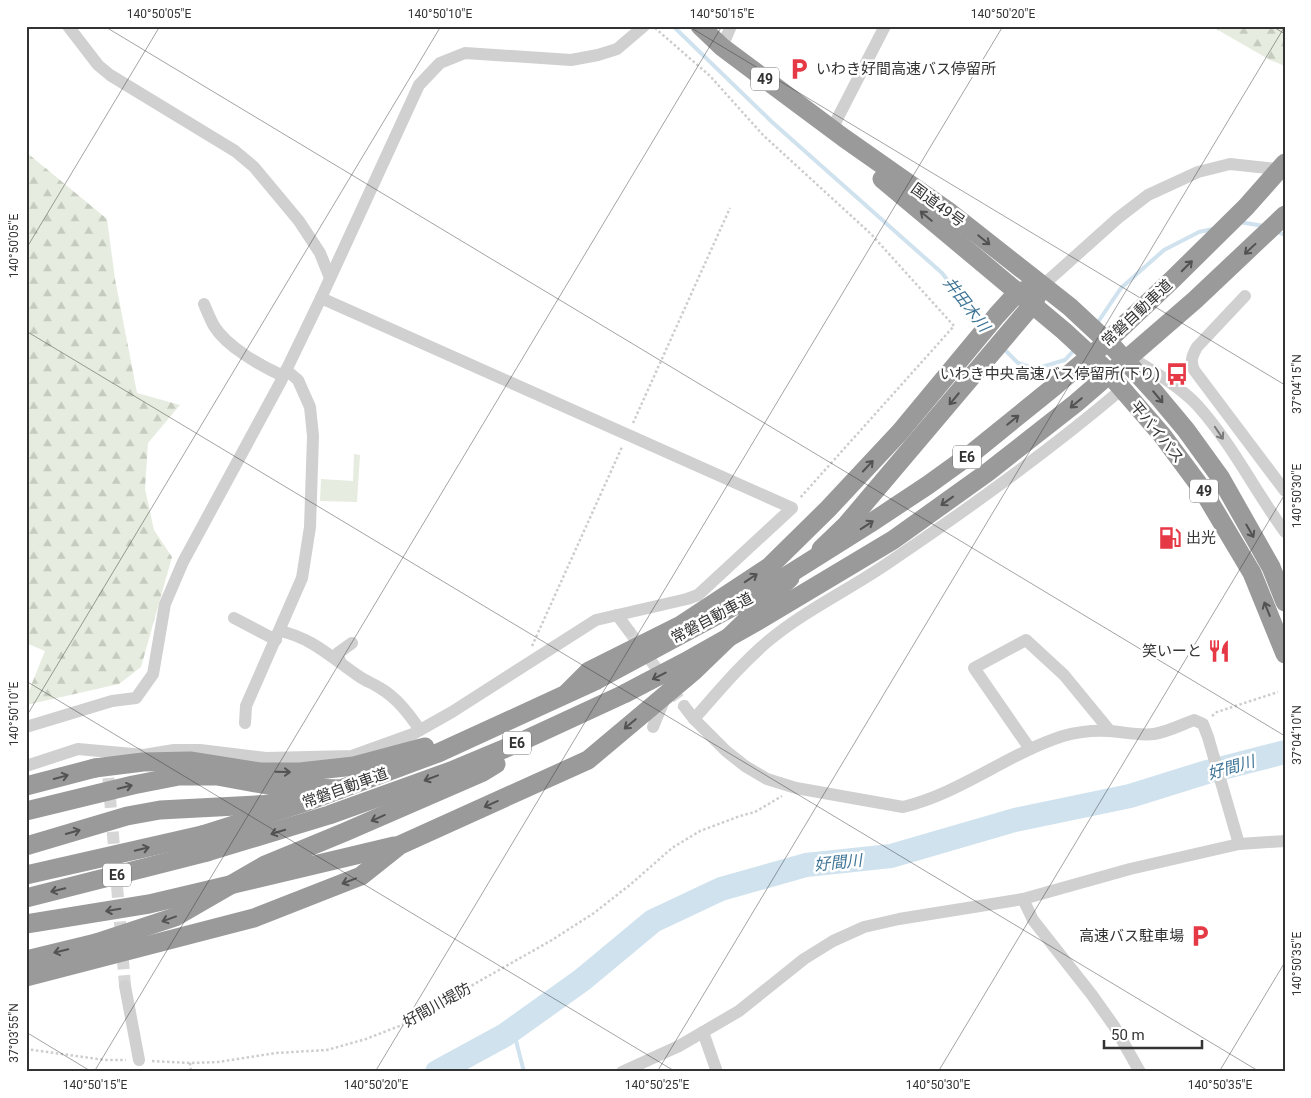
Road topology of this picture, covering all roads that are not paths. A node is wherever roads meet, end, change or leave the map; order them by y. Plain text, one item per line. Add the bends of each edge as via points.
1 (68, 26) edge
2 (644, 26) edge
3 (700, 26) edge
4 (731, 26) edge
5 (885, 26) edge
6 (722, 47) junction
7 (832, 128) junction
8 (1285, 163) edge
9 (1285, 170) edge
10 (1285, 215) edge
11 (330, 278) junction
12 (1042, 286) junction
13 (1018, 292) junction
14 (1245, 296) dead end
15 (321, 298) junction
16 (204, 304) dead end
17 (1033, 304) junction
18 (1108, 342) junction
19 (284, 373) junction
20 (1122, 389) junction
21 (1285, 491) edge
22 (1283, 524) edge
23 (1285, 602) edge
24 (617, 615) junction
25 (234, 618) dead end
26 (629, 631) tunnel mouth
27 (278, 636) junction
28 (352, 643) dead end
29 (1285, 654) edge
30 (340, 662) junction
31 (624, 694) junction
32 (667, 694) junction
33 (684, 706) tunnel mouth
34 (532, 709) junction
35 (694, 719) junction
36 (245, 723) dead end
37 (26, 727) edge
38 (654, 727) dead end
39 (420, 730) junction
40 (1110, 731) junction
41 (1030, 750) junction
42 (103, 759) junction
43 (26, 766) edge
44 (26, 786) edge
45 (358, 790) junction
46 (26, 811) edge
47 (1285, 841) edge
48 (205, 844) junction
49 (1239, 844) junction
50 (400, 845) junction
51 (26, 846) edge
52 (26, 875) edge
53 (26, 898) edge
54 (1024, 899) junction
55 (26, 924) edge
56 (26, 960) edge
57 (26, 977) edge
58 (125, 986) tunnel mouth
59 (703, 1032) junction
60 (139, 1060) road end
61 (622, 1072) edge
62 (717, 1072) edge
63 (1140, 1072) edge

1 - 11 street via 98,66 235,151 254,167 299,221 320,253
2 - 11 street via 617,48 571,60 465,52 440,63 419,85
3 - 6 highway, 国道49号 / 49
4 - 6 street
5 - 7 street
6 - 7 highway, 国道49号 / 49
7 -> 12 highway, 国道49号 / 49 via 948,211
13 -> 7 highway, 国道49号 / 49 via 885,181
34 -> 8 highway, 常磐自動車道 / E6, bridge via 597,680 764,590 971,454 1102,347 1246,207
9 - 12 street via 1230,164 1198,172 1148,195
10 -> 31 highway, 常磐自動車道 / E6, bridge via 1195,300 1076,403 988,472 893,540 756,622
11 - 15 street
12 - 13 highway
12 - 17 highway
12 - 18 highway, 平バイパス / 49
13 - 17 highway, 平バイパス / 49
45 -> 13 highway via 454,755 548,711 590,671 681,625 769,567 900,432
14 - 21 street via 1197,347 1191,363
15 - 19 street
15 - 24 street via 792,508 698,595
16 - 19 street via 214,326 227,340 266,369
17 - 20 highway, 平バイパス / 49 via 1104,368
17 -> 32 highway via 847,524
18 -> 22 street via 1155,372 1197,405
18 -> 23 highway, 平バイパス / 49 via 1186,430 1220,477 1271,567
19 - 27 street via 298,380 310,407 312,489 302,578
19 - 37 street via 183,562 165,604 153,674 136,698 112,701
29 -> 20 highway, 平バイパス / 49 via 1252,573 1202,489
20 - 35 street via 975,504 768,641
24 - 26 street
24 - 39 street via 596,620
25 - 27 street
27 - 30 street via 295,634
27 - 36 street via 246,706
28 - 30 street via 338,653
30 - 39 street via 360,678 382,688 404,707
31 -> 48 highway, 常磐自動車道 / E6, bridge via 451,771 329,816
31 -> 56 highway, bridge via 483,772 265,865 175,917 96,943
32 - 38 street
32 -> 50 highway via 588,760
33 - 35 street
42 -> 34 highway, bridge via 190,761 260,772 300,772 354,766 431,745
34 - 48 highway, 常磐自動車道 / E6, bridge via 438,753 257,818
35 - 41 street via 726,752 766,779 796,788 903,807 946,793
39 - 42 street via 352,756 266,758 174,750
40 - 41 street via 1095,730 1065,736
40 - 41 street via 1064,675 1026,640 974,668
40 - 49 street via 1156,734 1194,720 1203,724
42 - 43 street via 78,749
44 -> 42 highway
46 -> 45 highway via 179,776 216,776 278,787
51 -> 45 highway via 127,816 160,810 329,801
47 - 49 street
52 -> 48 highway, 常磐自動車道 / E6
48 -> 53 highway, 常磐自動車道 / E6
49 - 54 street
50 -> 55 highway via 149,904
50 -> 57 highway via 362,876 254,918
54 - 59 street via 899,919 833,940 739,1011
54 - 63 street via 1033,920 1114,1026
58 - 60 street
59 - 61 street
59 - 62 street

